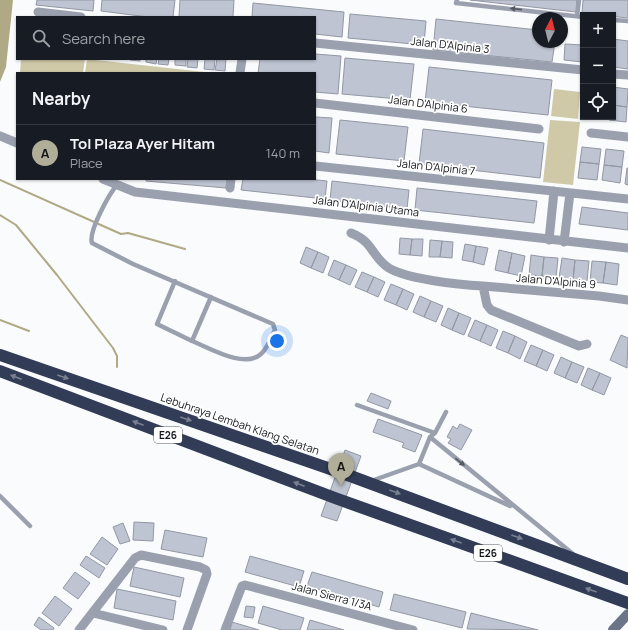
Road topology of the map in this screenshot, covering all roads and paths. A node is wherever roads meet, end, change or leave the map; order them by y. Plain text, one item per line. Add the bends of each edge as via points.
1 (579, 0) edge
2 (457, 1) edge
3 (38, 12) dead end
4 (72, 16) edge
5 (577, 16) junction
6 (580, 16) edge
7 (616, 20) edge
8 (628, 22) edge
9 (316, 43) edge
10 (242, 60) edge
11 (580, 70) edge
12 (240, 72) edge
13 (616, 74) edge
14 (628, 75) edge
15 (316, 103) edge
16 (539, 129) dead end
17 (591, 132) dead end
18 (0, 136) edge
19 (628, 137) edge
20 (16, 143) edge
21 (316, 166) edge
22 (105, 180) edge
23 (117, 185) junction
24 (554, 191) junction
25 (570, 193) junction
26 (628, 199) edge
27 (551, 221) junction
28 (567, 224) junction
29 (351, 232) dead end
30 (549, 240) junction
31 (564, 242) junction
32 (628, 248) edge
33 (175, 281) junction
34 (483, 286) junction
35 (211, 297) junction
36 (628, 300) edge
37 (192, 340) junction
38 (587, 344) dead end
39 (0, 355) edge
40 (0, 371) edge
41 (357, 405) dead end
42 (446, 412) dead end
43 (435, 433) junction
44 (430, 437) junction
45 (419, 464) junction
46 (368, 482) junction
47 (0, 496) edge
48 (516, 508) junction
49 (30, 526) dead end
50 (583, 562) junction
51 (628, 579) edge
52 (628, 603) edge
53 (93, 613) junction
54 (628, 614) edge
55 (390, 627) edge
56 (614, 628) edge
57 (79, 630) edge
58 (163, 630) edge
59 (187, 630) edge
60 (225, 630) edge
61 (413, 630) edge

1 - 5 lane
5 -> 2 lane
3 - 4 street
5 - 6 lane
7 - 8 lane
9 - 11 street, Jalan D'Alpinia 3
10 - 12 street
13 - 14 street
15 - 16 street, Jalan D'Alpinia 6
17 - 19 street
18 - 20 street
21 - 24 street, Jalan D'Alpinia 7
22 - 23 street, Jalan D'Alpinia Utama
23 - 30 street, Jalan D'Alpinia Utama via 136,192
23 - 33 lane via 109,194 92,235 92,243
24 - 25 street, Jalan D'Alpinia 7
24 - 27 street
25 - 26 street, Jalan D'Alpinia 7
25 - 28 street
27 - 28 street
27 - 30 street
28 - 31 street
29 - 34 street, Jalan D'Alpinia 9 via 364,238 380,260 392,270 456,285
30 - 31 street, Jalan D'Alpinia Utama
31 - 32 street, Jalan D'Alpinia Utama
33 - 35 lane
33 - 37 lane via 157,324
34 - 36 street, Jalan D'Alpinia 9
34 - 38 street via 487,305 491,310 579,346
35 - 37 lane
35 - 37 lane via 273,324 275,330 263,353 251,359 241,360
39 -> 46 highway, Lebuhraya Lembah Klang Selatan / E26
52 -> 40 highway, E26 via 335,498
41 - 43 lane
42 - 43 lane
43 - 44 lane
44 - 45 lane
44 -> 48 lane
45 - 46 lane
45 - 48 lane
46 -> 50 highway, Lebuhraya Lembah Klang Selatan / E26
47 - 49 lane
48 - 50 lane
50 - 51 highway, Lebuhraya Lembah Klang Selatan / E26
53 - 57 street
53 - 58 street
53 - 59 street via 135,558 141,555 206,570 207,574
54 - 56 main road
55 - 60 street, Jalan Sierra 1/3A via 245,584
55 - 61 street, Jalan Sierra 1/3A

